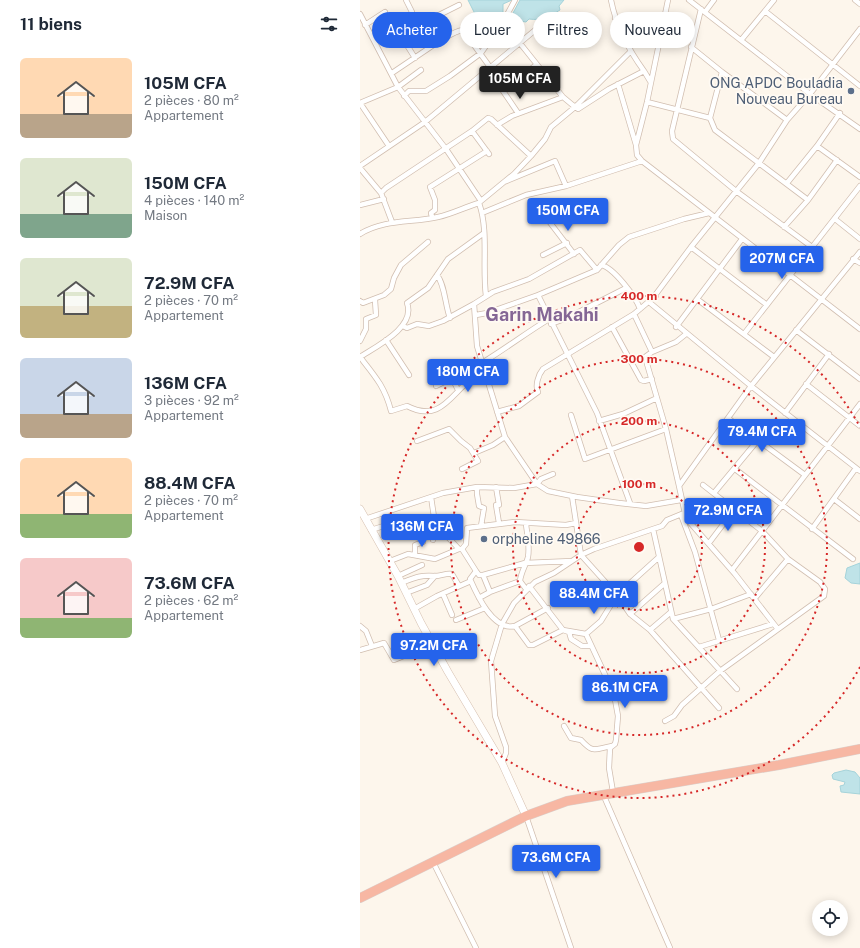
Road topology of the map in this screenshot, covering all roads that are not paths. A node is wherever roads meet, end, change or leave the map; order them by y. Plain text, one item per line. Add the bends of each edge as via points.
1 (406, 0) edge
2 (515, 0) edge
3 (611, 0) edge
4 (668, 0) edge
5 (689, 0) edge
6 (714, 0) edge
7 (774, 0) edge
8 (854, 0) edge
9 (860, 4) edge
10 (459, 5) dead end
11 (703, 10) junction
12 (766, 11) junction
13 (412, 12) dead end
14 (445, 12) edge
15 (508, 12) edge
16 (614, 12) edge
17 (665, 12) edge
18 (360, 14) edge
19 (372, 20) edge
20 (365, 24) junction
21 (860, 29) edge
22 (533, 32) edge
23 (452, 34) edge
24 (695, 34) edge
25 (525, 39) edge
26 (742, 39) junction
27 (409, 48) edge
28 (429, 48) edge
29 (485, 48) edge
30 (514, 48) edge
31 (524, 48) edge
32 (628, 48) edge
33 (657, 48) edge
34 (691, 48) edge
35 (693, 48) edge
36 (630, 52) junction
37 (481, 53) junction
38 (415, 58) junction
39 (832, 64) junction
40 (536, 65) junction
41 (491, 67) junction
42 (421, 70) dead end
43 (644, 71) junction
44 (722, 72) junction
45 (392, 73) junction
46 (650, 81) junction
47 (618, 84) junction
48 (860, 86) edge
49 (398, 87) junction
50 (506, 89) junction
51 (810, 94) junction
52 (404, 96) junction
53 (563, 97) junction
54 (647, 102) junction
55 (360, 103) edge
56 (575, 106) junction
57 (677, 109) junction
58 (518, 113) junction
59 (840, 113) junction
60 (710, 118) junction
61 (787, 120) junction
62 (425, 122) junction
63 (497, 125) junction
64 (860, 129) edge
65 (472, 132) junction
66 (390, 146) junction
67 (636, 146) junction
68 (817, 146) junction
69 (446, 149) junction
70 (531, 156) junction
71 (837, 160) junction
72 (642, 161) junction
73 (759, 163) junction
74 (360, 167) edge
75 (460, 169) junction
76 (860, 177) edge
77 (504, 182) junction
78 (787, 183) junction
79 (566, 186) junction
80 (860, 186) edge
81 (736, 191) junction
82 (381, 193) junction
83 (384, 199) junction
84 (808, 200) junction
85 (480, 202) junction
86 (360, 205) edge
87 (709, 213) junction
88 (482, 214) junction
89 (432, 217) junction
90 (716, 217) junction
91 (835, 219) junction
92 (548, 220) dead end
93 (392, 222) junction
94 (784, 227) junction
95 (484, 233) junction
96 (360, 234) edge
97 (742, 239) junction
98 (860, 239) edge
99 (428, 242) dead end
100 (567, 243) junction
101 (691, 247) junction
102 (812, 247) junction
103 (860, 252) edge
104 (574, 254) junction
105 (543, 255) dead end
106 (853, 259) junction
107 (860, 264) edge
108 (601, 265) junction
109 (719, 268) junction
110 (597, 270) junction
111 (437, 275) junction
112 (790, 276) junction
113 (626, 288) junction
114 (538, 295) junction
115 (486, 296) junction
116 (697, 299) junction
117 (375, 300) junction
118 (820, 300) junction
119 (360, 301) edge
120 (649, 302) junction
121 (474, 304) junction
122 (767, 305) junction
123 (640, 309) junction
124 (634, 314) junction
125 (476, 315) junction
126 (450, 318) junction
127 (550, 322) junction
128 (403, 326) junction
129 (612, 327) junction
130 (676, 327) junction
131 (860, 329) edge
132 (796, 330) junction
133 (686, 334) junction
134 (744, 334) junction
135 (386, 340) junction
136 (360, 342) edge
137 (652, 352) junction
138 (567, 354) junction
139 (829, 354) junction
140 (360, 357) edge
141 (774, 357) junction
142 (482, 364) junction
143 (484, 371) junction
144 (409, 375) dead end
145 (652, 378) junction
146 (860, 379) edge
147 (806, 384) junction
148 (436, 386) dead end
149 (751, 386) junction
150 (458, 390) junction
151 (657, 398) junction
152 (860, 404) edge
153 (497, 412) junction
154 (785, 413) junction
155 (571, 415) dead end
156 (850, 417) junction
157 (729, 419) junction
158 (599, 421) junction
159 (860, 426) edge
160 (666, 429) junction
161 (505, 437) junction
162 (758, 440) junction
163 (417, 441) dead end
164 (827, 446) junction
165 (610, 450) junction
166 (474, 453) junction
167 (462, 469) dead end
168 (735, 469) junction
169 (858, 470) edge
170 (553, 474) dead end
171 (805, 475) junction
172 (537, 484) junction
173 (703, 485) dead end
174 (679, 486) junction
175 (477, 487) junction
176 (496, 487) junction
177 (714, 493) junction
178 (572, 496) junction
179 (431, 497) junction
180 (834, 499) junction
181 (681, 500) junction
182 (630, 503) junction
183 (782, 506) junction
184 (360, 510) edge
185 (734, 510) junction
186 (682, 514) junction
187 (366, 519) junction
188 (860, 519) edge
189 (499, 523) junction
190 (576, 523) junction
191 (526, 524) junction
192 (481, 526) junction
193 (456, 529) dead end
194 (653, 529) junction
195 (812, 529) junction
196 (371, 530) junction
197 (436, 530) junction
198 (444, 532) junction
199 (762, 532) junction
200 (433, 540) dead end
201 (423, 542) dead end
202 (709, 543) junction
203 (460, 549) junction
204 (415, 555) junction
205 (581, 556) junction
206 (659, 557) junction
207 (788, 559) junction
208 (853, 559) dead end
209 (390, 560) junction
210 (572, 561) junction
211 (525, 562) junction
212 (422, 565) dead end
213 (732, 570) junction
214 (476, 571) junction
215 (483, 575) junction
216 (435, 576) junction
217 (400, 580) junction
218 (471, 581) junction
219 (520, 581) junction
220 (665, 583) junction
221 (459, 586) junction
222 (528, 587) junction
223 (490, 592) junction
224 (406, 593) junction
225 (443, 594) junction
226 (751, 594) junction
227 (617, 595) junction
228 (479, 598) junction
229 (755, 598) junction
230 (485, 608) junction
231 (548, 608) junction
232 (414, 609) junction
233 (711, 609) junction
234 (671, 612) junction
235 (630, 614) junction
236 (452, 615) dead end
237 (673, 619) junction
238 (456, 620) dead end
239 (502, 624) junction
240 (773, 624) junction
241 (360, 626) edge
242 (515, 626) junction
243 (777, 628) junction
244 (563, 630) junction
245 (650, 630) junction
246 (586, 634) junction
247 (719, 640) junction
248 (433, 644) junction
249 (372, 646) junction
250 (590, 646) junction
251 (699, 647) junction
252 (360, 650) edge
253 (720, 671) junction
254 (701, 688) junction
255 (736, 688) dead end
256 (719, 708) dead end
257 (665, 721) dead end
258 (564, 726) dead end
259 (860, 744) edge
260 (612, 746) junction
261 (860, 749) edge
262 (502, 763) junction
263 (613, 790) junction
264 (592, 793) junction
265 (603, 794) junction
266 (525, 813) junction
267 (433, 862) junction
268 (362, 894) edge
269 (476, 948) edge
270 (571, 948) edge
271 (670, 948) edge

1 - 13 street
2 - 15 street
3 - 16 street
4 - 17 street
5 - 11 street
6 - 11 street
7 - 12 street
8 - 9 street
10 - 14 street
11 - 24 street
11 - 26 street
12 - 26 street
12 - 39 street
18 - 20 street
19 - 20 street
20 - 45 street
21 - 39 street
22 - 25 street
23 - 37 street via 457,30 463,30
26 - 51 street
27 - 38 street
28 - 38 street
29 - 37 street
30 - 41 street
31 - 40 street
32 - 36 street
33 - 46 street
34 - 57 street
35 - 44 street
36 - 43 street
36 - 56 street
37 - 41 street
37 - 52 street via 426,91 409,92
38 - 45 street
39 - 48 street
39 - 51 street
40 - 50 street
40 - 53 street
41 - 50 street
41 - 62 street
42 - 49 street
43 - 46 street
43 - 47 street
44 - 60 street
44 - 61 street
45 - 49 street
46 - 54 street
47 - 56 street via 578,109
47 - 67 street
49 - 52 street
49 - 55 street
50 - 58 street via 504,91
51 - 59 street
51 - 61 street
52 - 62 street
53 - 56 street
53 - 58 street
54 - 57 street
54 - 67 street
55 - 66 street
56 - 70 street via 551,127
57 - 60 street
57 - 81 street via 672,131 673,139
58 - 63 street
59 - 64 street
59 - 68 street
60 - 73 street via 715,130
61 - 73 street
62 - 66 street
62 - 69 street
63 - 65 street via 488,118
63 - 70 street
65 - 69 street
65 - 75 street via 488,153
66 - 74 street
67 - 72 street
68 - 71 street
68 - 78 street
69 - 75 street
69 - 82 street via 398,179
70 - 77 street
71 - 76 street
71 - 84 street
72 - 79 street
72 - 87 street
73 - 78 street
73 - 81 street
74 - 82 street
75 - 85 street
75 - 89 street via 430,187 435,200
77 - 79 street via 555,162
77 - 85 street
78 - 84 street
79 - 88 street via 526,195
80 - 91 street
81 - 90 street
81 - 94 street
82 - 83 street
83 - 86 street
83 - 93 street
84 - 94 street
85 - 88 street
85 - 89 street via 436,218
87 - 90 street
87 - 108 street via 629,237
88 - 95 street
89 - 93 street via 420,221
90 - 97 street
90 - 101 street
91 - 98 street
91 - 102 street
92 - 100 street
93 - 96 street via 367,229
94 - 102 street
95 - 111 street via 448,259
95 - 115 street
97 - 109 street
97 - 112 street
99 - 117 street via 401,266 392,288
100 - 104 street
100 - 105 street
101 - 109 street
101 - 120 street
102 - 112 street
103 - 106 street
104 - 110 street via 581,250
104 - 115 street via 529,279
106 - 107 street
106 - 118 street
108 - 110 street
108 - 113 street via 607,266
109 - 116 street
109 - 122 street
110 - 114 street
111 - 126 street
111 - 128 street via 428,288 407,303 409,310
112 - 118 street
112 - 122 street
113 - 123 street via 637,300
113 - 127 street via 567,318
114 - 125 street
114 - 127 street
115 - 121 street
116 - 130 street
116 - 134 street
117 - 119 street via 363,303
117 - 136 street via 376,315 366,319 366,329
118 - 131 street
118 - 132 street
120 - 123 street
120 - 130 street
121 - 125 street
121 - 126 street
122 - 134 street
123 - 124 street
124 - 129 street
124 - 137 street
125 - 142 street via 475,330
126 - 128 street via 429,326
127 - 138 street
127 - 142 street via 519,337
128 - 135 street
129 - 138 street
129 - 145 street via 641,380
130 - 133 street
132 - 139 street
132 - 141 street
133 - 137 street via 676,342
133 - 149 street
134 - 141 street
135 - 140 street
135 - 144 street
137 - 145 street via 645,357
138 - 153 street via 540,373 536,388 538,392 517,407
138 - 158 street
139 - 146 street
139 - 147 street
140 - 150 street via 382,384 391,411 407,406 414,411 435,411
141 - 149 street
142 - 143 street
143 - 150 street
143 - 153 street
145 - 151 street
147 - 154 street
147 - 156 street
148 - 150 street via 452,378
149 - 154 street
149 - 157 street
151 - 158 street via 624,414
151 - 160 street
152 - 156 street
153 - 161 street
154 - 164 street
155 - 165 street via 585,460
156 - 159 street
156 - 164 street
157 - 162 street
157 - 174 street
158 - 165 street
160 - 165 street
160 - 174 street
161 - 166 street
161 - 172 street
162 - 168 street
162 - 171 street
163 - 166 street via 449,429
164 - 169 street
164 - 171 street
165 - 182 street
166 - 167 street via 478,461
168 - 177 street
168 - 183 street
169 - 180 street
170 - 172 street via 541,479
171 - 183 street
172 - 176 street via 514,488
172 - 178 street via 548,491
173 - 177 street
174 - 181 street
175 - 176 street
175 - 179 street
175 - 192 street via 479,506 484,508
176 - 189 street
177 - 185 street
178 - 182 street
178 - 190 street
179 - 187 street
179 - 197 street
180 - 188 street
180 - 195 street
181 - 182 street via 646,506
181 - 186 street
183 - 195 street
183 - 199 street
184 - 187 street
185 - 199 street
185 - 202 street
186 - 194 street
186 - 202 street
186 - 233 street via 696,552
187 - 196 street
189 - 191 street
189 - 192 street
190 - 191 street
190 - 205 street
191 - 211 street via 528,553
192 - 203 street via 466,528 466,544
193 - 198 street
194 - 205 street
194 - 206 street
195 - 208 street
196 - 197 street via 393,523 415,524
196 - 209 street
197 - 198 street
197 - 200 street
198 - 203 street
199 - 207 street
199 - 213 street
201 - 204 street via 415,545
202 - 213 street
203 - 204 street via 432,560 426,556
203 - 214 street
204 - 209 street via 408,554
205 - 210 street
205 - 227 street
206 - 220 street
206 - 227 street
207 - 229 street
207 - 243 street via 820,582 825,589 824,596
209 - 217 street
210 - 211 street
210 - 222 street
211 - 215 street
211 - 219 street
212 - 217 street
213 - 226 street
214 - 215 street
214 - 218 street via 470,578
215 - 223 street
216 - 217 street via 422,575
216 - 221 street via 452,574
216 - 224 street via 427,585
217 - 224 street
218 - 221 street
218 - 228 street
219 - 222 street
219 - 223 street
220 - 234 street
220 - 235 street
221 - 225 street
222 - 231 street
222 - 239 street via 514,603
223 - 228 street
224 - 232 street
225 - 232 street
225 - 236 street
226 - 229 street
226 - 233 street
227 - 235 street
227 - 246 street via 601,620
228 - 230 street
229 - 240 street
230 - 238 street
230 - 239 street
231 - 242 street
231 - 244 street
232 - 248 street
233 - 237 street
233 - 247 street
234 - 237 street
234 - 245 street
235 - 245 street
237 - 251 street
239 - 242 street
239 - 262 street via 491,661 495,716 506,747
240 - 243 street
240 - 247 street
241 - 249 street via 366,631
242 - 244 street via 529,645
243 - 253 street
244 - 246 street
244 - 250 street via 569,632 571,639 582,646
245 - 254 street
246 - 250 street
247 - 251 street
248 - 249 street via 394,660 384,643
248 - 262 street
249 - 252 street
250 - 260 street via 615,697 616,740
251 - 253 street
253 - 254 street
253 - 255 street
254 - 256 street
254 - 257 street via 674,716
258 - 260 street via 571,738 581,740 592,750
259 - 263 highway
260 - 263 street via 609,768
261 - 263 highway via 779,765
262 - 266 street
263 - 264 highway
263 - 265 highway
264 - 265 highway
264 - 266 highway
265 - 271 street
266 - 267 highway
266 - 268 highway
266 - 270 street
267 - 268 highway
267 - 269 street

